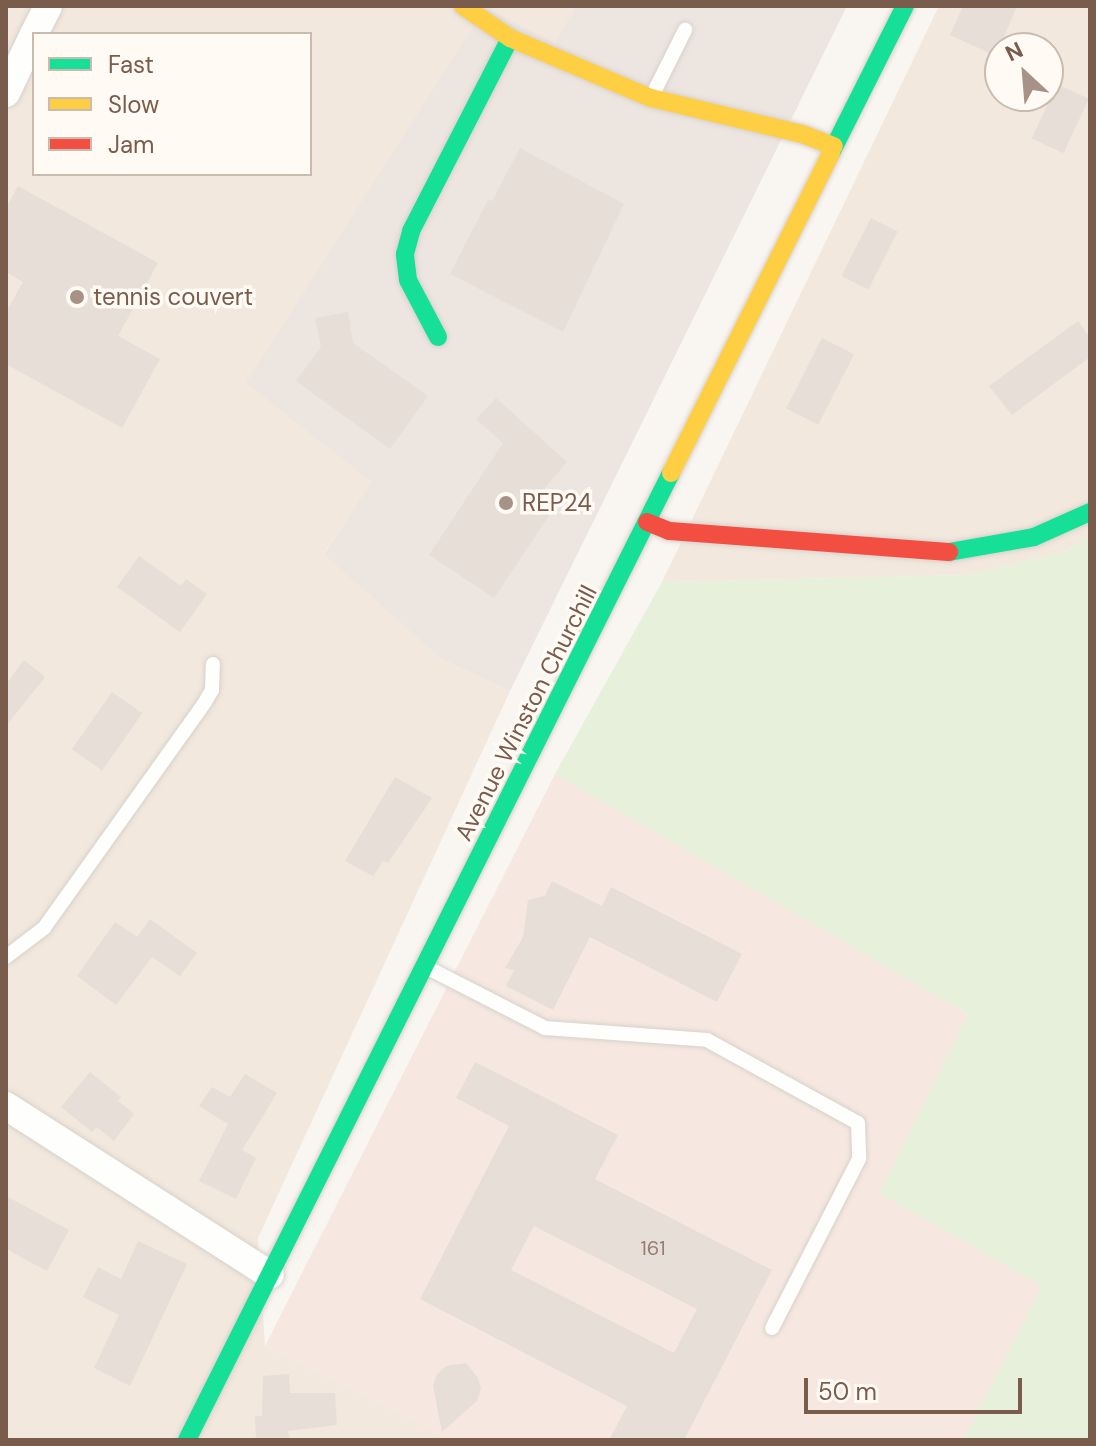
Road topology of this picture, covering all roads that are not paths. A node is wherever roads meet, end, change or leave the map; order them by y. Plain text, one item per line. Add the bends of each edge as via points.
1 (48, 6) edge
2 (463, 6) edge
3 (905, 6) edge
4 (685, 30) dead end
5 (35, 32) edge
6 (32, 38) edge
7 (510, 38) junction
8 (6, 93) edge
9 (651, 98) junction
10 (834, 146) junction
11 (438, 337) dead end
12 (1090, 512) edge
13 (647, 522) junction
14 (213, 664) dead end
15 (6, 957) edge
16 (426, 967) junction
17 (6, 1106) edge
18 (270, 1275) junction
19 (772, 1328) dead end
20 (192, 1439) edge

1 - 5 street
2 - 7 main road
3 - 10 main road, Avenue Winston Churchill
4 - 9 lane
6 - 8 street
7 - 9 main road
7 - 11 main road via 411,231 405,254 408,280
9 - 10 main road
10 - 13 main road, Avenue Winston Churchill
12 - 13 main road via 1034,537 940,554 669,531
13 - 16 main road, Avenue Winston Churchill
14 - 15 lane via 212,690 205,702 44,928
16 - 18 main road, Avenue Winston Churchill
16 - 19 lane via 545,1028 707,1040 858,1123 859,1159
17 - 18 street
18 - 20 main road, Avenue Winston Churchill

